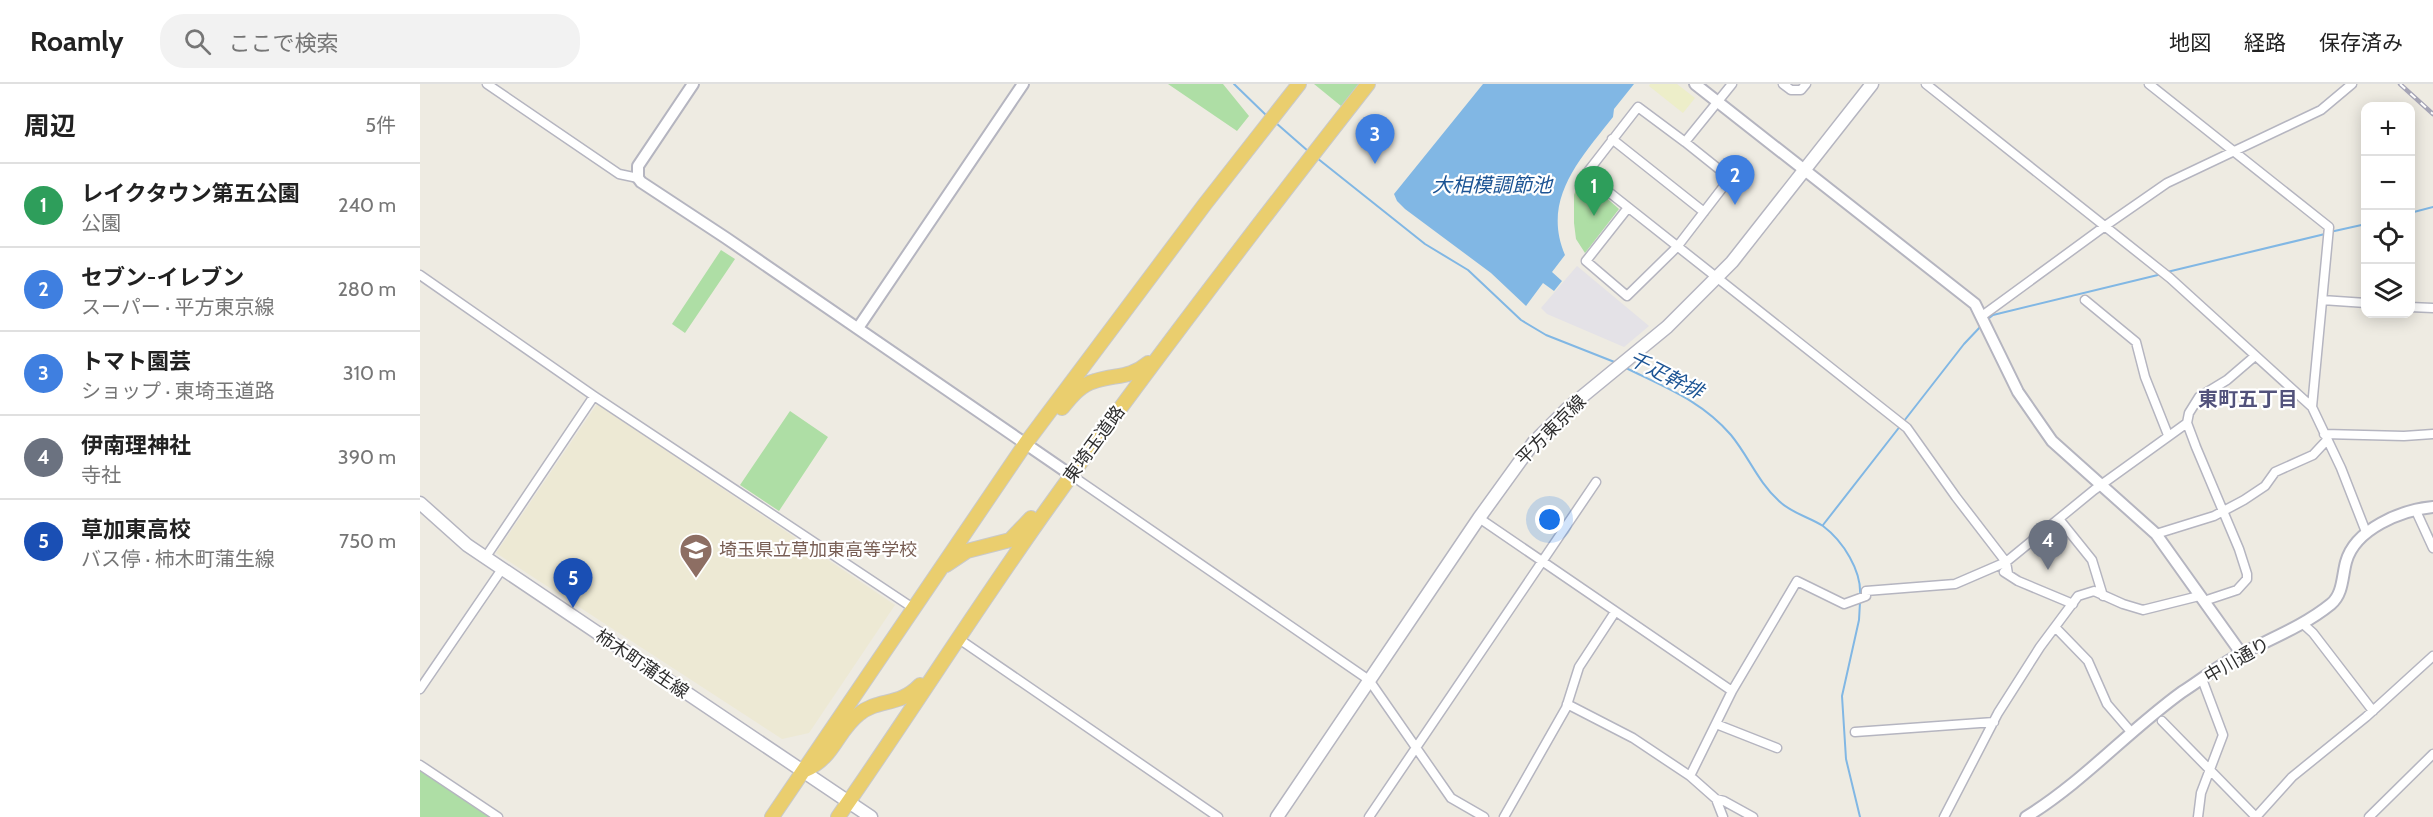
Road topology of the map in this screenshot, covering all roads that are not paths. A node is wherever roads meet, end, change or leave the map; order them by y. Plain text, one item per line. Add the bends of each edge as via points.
1 (487, 84) edge
2 (693, 84) edge
3 (1023, 84) edge
4 (1299, 84) edge
5 (1368, 84) edge
6 (1695, 84) edge
7 (1732, 84) edge
8 (1783, 84) edge
9 (1806, 84) edge
10 (1872, 84) edge
11 (1926, 84) edge
12 (2149, 84) edge
13 (2352, 84) edge
14 (1717, 102) junction
15 (1612, 140) junction
16 (1685, 142) junction
17 (2233, 150) junction
18 (1804, 170) junction
19 (638, 178) junction
20 (1627, 208) junction
21 (1704, 212) junction
22 (2104, 226) junction
23 (1677, 247) junction
24 (420, 275) edge
25 (1716, 279) junction
26 (2085, 300) dead end
27 (2322, 300) junction
28 (2361, 303) edge
29 (2415, 307) edge
30 (2433, 308) edge
31 (1982, 316) junction
32 (858, 328) junction
33 (1162, 349) junction
34 (2254, 356) junction
35 (594, 396) junction
36 (2312, 407) junction
37 (2187, 423) junction
38 (2433, 434) edge
39 (2168, 435) junction
40 (2326, 437) junction
41 (1026, 443) junction
42 (1071, 475) junction
43 (1596, 482) dead end
44 (2102, 486) junction
45 (420, 503) edge
46 (2433, 507) edge
47 (2222, 511) junction
48 (2416, 511) junction
49 (1479, 518) junction
50 (2058, 519) junction
51 (2429, 531) edge
52 (2366, 532) junction
53 (2156, 534) junction
54 (2433, 548) edge
55 (485, 558) junction
56 (1542, 562) junction
57 (2007, 562) junction
58 (1996, 567) junction
59 (502, 569) junction
60 (2008, 574) junction
61 (935, 577) junction
62 (2103, 596) junction
63 (2202, 599) junction
64 (2073, 604) junction
65 (913, 608) junction
66 (1615, 612) junction
67 (2302, 624) junction
68 (2055, 627) junction
69 (959, 639) junction
70 (2241, 654) junction
71 (2433, 656) edge
72 (941, 665) junction
73 (2202, 679) junction
74 (1369, 680) junction
75 (420, 689) edge
76 (1732, 691) junction
77 (1568, 704) junction
78 (2373, 711) junction
79 (2162, 721) dead end
80 (1994, 722) junction
81 (1716, 724) junction
82 (1855, 732) dead end
83 (2132, 733) junction
84 (1416, 747) junction
85 (1777, 748) dead end
86 (2433, 754) edge
87 (420, 765) edge
88 (2209, 770) junction
89 (802, 771) junction
90 (1690, 776) junction
91 (1716, 799) junction
92 (849, 802) junction
93 (498, 817) edge
94 (772, 817) edge
95 (828, 817) edge
96 (838, 817) edge
97 (870, 817) edge
98 (1218, 817) edge
99 (1277, 817) edge
100 (1369, 817) edge
101 (1484, 817) edge
102 (1504, 817) edge
103 (1723, 817) edge
104 (1753, 817) edge
105 (1944, 817) edge
106 (2026, 817) edge
107 (2198, 817) edge
108 (2369, 817) edge

1 - 19 street via 619,174
2 - 19 street via 641,159
3 - 32 street
4 - 41 highway
5 - 33 highway, 東埼玉道路
6 - 14 street
7 - 14 street
8 - 9 street via 1791,90 1801,90
10 - 18 main road, 平方東京線
11 - 22 street
12 - 17 street
13 - 17 street via 2321,110
14 - 16 street
14 - 18 street
15 - 16 street via 1638,106
15 - 20 street via 1586,174
15 - 21 street
16 - 21 street via 1730,178
17 - 22 street via 2167,183
17 - 27 street via 2330,226
18 - 25 main road, 平方東京線
18 - 31 street via 1975,304
19 - 32 street via 644,186
20 - 23 street
20 - 23 street via 1586,261 1627,296
21 - 23 street
22 - 31 street
22 - 34 street via 2169,277
23 - 25 street
24 - 35 street
25 - 49 main road, 平方東京線 via 1687,309 1534,442
25 - 57 street via 1907,428
26 - 39 street via 2136,342
27 - 28 street
27 - 36 street
29 - 30 street
31 - 44 street via 2018,392 2052,441
32 - 41 street
33 - 41 highway via 1127,376 1083,386 1047,429
33 - 42 highway, 東埼玉道路
34 - 36 street
34 - 37 street via 2193,403
35 - 55 street
35 - 65 street
36 - 40 street
37 - 39 street
37 - 47 street
38 - 40 street
39 - 44 street
40 - 47 street via 2313,455 2275,472 2265,486
40 - 52 street
41 - 42 street
41 - 61 highway
42 - 61 highway via 1048,493 1029,522 1011,540 968,551
42 - 69 highway, 東埼玉道路
42 - 74 street
43 - 56 street
44 - 50 street
44 - 53 street
45 - 55 main road, 柿木町蒲生線
46 - 48 street, 中川通り
47 - 53 street
47 - 63 street via 2247,579 2236,590
48 - 51 street
48 - 52 street, 中川通り
49 - 56 street
49 - 74 main road, 平方東京線
50 - 57 street
50 - 62 street via 2092,560
51 - 54 street
52 - 67 street, 中川通り via 2349,553 2336,599
53 - 63 street
55 - 59 main road, 柿木町蒲生線
56 - 66 street
56 - 84 street
57 - 58 street
57 - 60 street
58 - 60 street
58 - 76 street via 1955,584 1866,591 1866,596 1844,604 1797,581
59 - 75 street
59 - 89 main road, 柿木町蒲生線
60 - 64 street
61 - 65 highway
62 - 63 street via 2143,610
62 - 64 street via 2094,591 2078,596
63 - 70 street
64 - 68 street
65 - 89 highway
66 - 76 street
66 - 77 street via 1579,666
67 - 70 street, 中川通り
67 - 78 street
68 - 80 street
68 - 83 street via 2088,661 2107,704
69 - 72 highway, 東埼玉道路
69 - 98 street
70 - 73 street, 中川通り
71 - 78 street
72 - 89 highway via 909,696 860,713 826,757
72 - 92 highway, 東埼玉道路
73 - 83 street, 中川通り
73 - 88 street via 2223,735
74 - 84 street
74 - 99 main road, 平方東京線
76 - 81 street
77 - 90 street via 1626,734
77 - 102 street
78 - 88 street via 2292,777 2256,817
79 - 88 street
80 - 82 street
80 - 105 street
81 - 85 street
81 - 90 street
83 - 106 street, 中川通り
84 - 100 street
84 - 101 street via 1451,798
86 - 108 street
87 - 93 street
88 - 107 street
89 - 92 main road, 柿木町蒲生線
89 - 94 highway
90 - 91 street
91 - 103 street
91 - 104 street
92 - 95 highway
92 - 96 highway, 東埼玉道路
92 - 97 main road, 柿木町蒲生線

